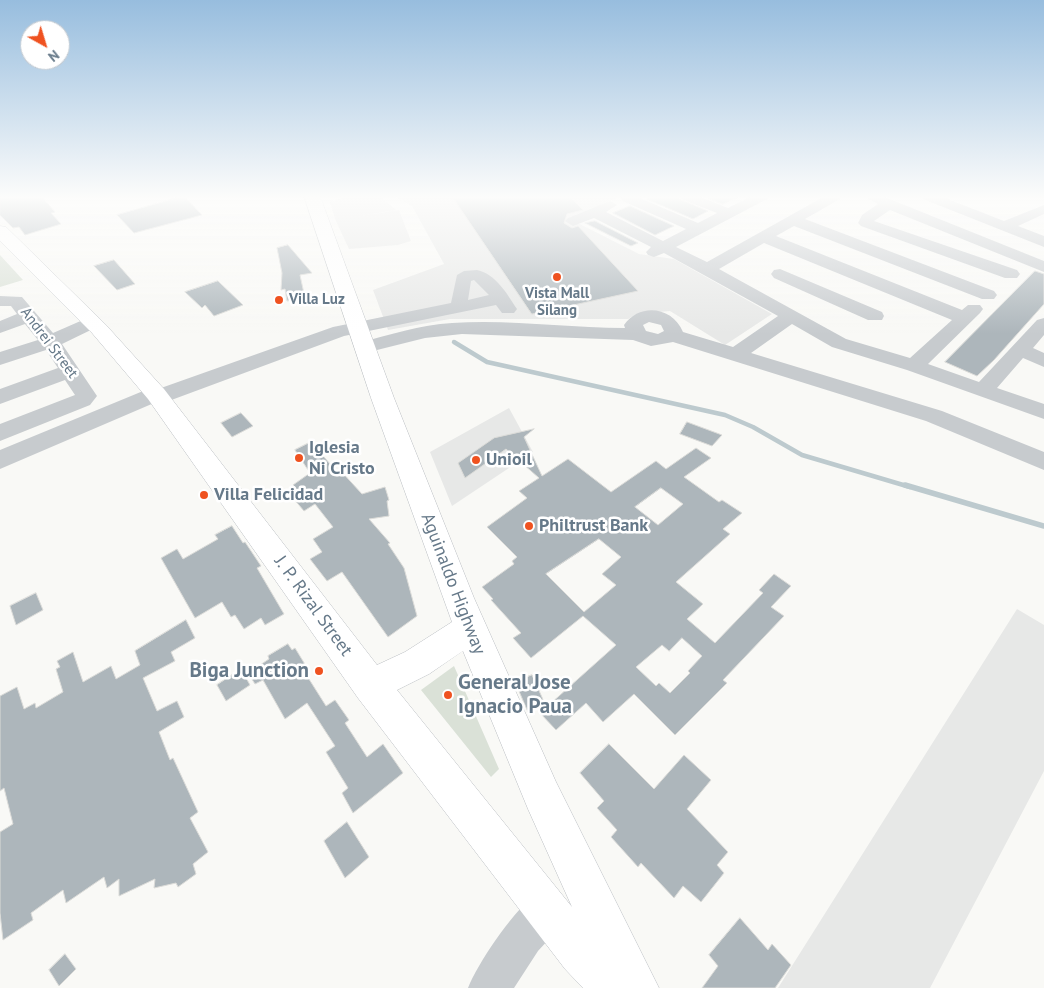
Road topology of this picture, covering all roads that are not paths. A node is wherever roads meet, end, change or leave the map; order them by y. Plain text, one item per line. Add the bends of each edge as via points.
1 (11, 242) edge
2 (328, 242) edge
3 (643, 242) edge
4 (674, 242) edge
5 (753, 242) edge
6 (779, 242) edge
7 (850, 242) edge
8 (920, 242) edge
9 (984, 242) edge
10 (1044, 249) edge
11 (657, 251) junction
12 (1026, 259) junction
13 (1044, 267) edge
14 (707, 269) junction
15 (1011, 274) junction
16 (751, 293) junction
17 (988, 295) junction
18 (497, 298) junction
19 (0, 301) edge
20 (891, 304) dead end
21 (466, 305) junction
22 (30, 316) junction
23 (791, 316) junction
24 (875, 316) junction
25 (964, 318) junction
26 (1044, 325) edge
27 (95, 326) junction
28 (0, 327) edge
29 (524, 327) junction
30 (635, 328) junction
31 (361, 337) junction
32 (839, 343) junction
33 (53, 345) junction
34 (1020, 349) junction
35 (737, 354) junction
36 (0, 360) edge
37 (1044, 361) edge
38 (914, 366) junction
39 (70, 371) junction
40 (997, 374) junction
41 (983, 390) junction
42 (157, 396) junction
43 (0, 397) edge
44 (1044, 399) edge
45 (1044, 412) edge
46 (0, 433) edge
47 (0, 460) edge
48 (1044, 461) edge
49 (470, 628) junction
50 (370, 686) junction
51 (547, 912) junction
52 (489, 988) edge
53 (616, 988) edge
54 (635, 988) edge

1 - 27 main road, J. P. Rizal Street
2 - 31 main road, Aguinaldo Highway
3 - 11 street
4 - 11 street
5 - 14 street
6 - 25 street
7 - 17 street
8 - 15 street
9 - 12 street
10 - 12 street
11 - 14 street
12 - 13 street
12 - 15 street
14 - 16 street
15 - 17 street
16 - 23 street
16 - 24 street via 787,270
17 - 25 street
18 - 21 street
18 - 21 street via 482,276 471,274 463,279 459,301
18 - 30 street via 525,321 551,326
19 - 22 street, Andrei Street via 16,301
20 - 24 street
21 - 29 street via 499,314
21 - 31 street via 422,313
22 - 28 street
22 - 33 street, Andrei Street
23 - 32 street
23 - 35 street
24 - 32 street via 853,336
25 - 38 street
26 - 34 street
27 - 33 street
27 - 42 main road, J. P. Rizal Street
29 - 30 street via 549,331
29 - 31 street via 460,328
30 - 35 street via 652,340 672,335
31 - 42 street via 340,331
31 - 49 main road, Aguinaldo Highway
32 - 38 street
33 - 36 street
33 - 39 street, Andrei Street
34 - 37 street
34 - 40 street
35 - 48 street via 934,416
38 - 41 street
39 - 43 street
39 - 46 street, Andrei Street via 86,396 82,400
40 - 41 street
40 - 44 street
41 - 45 street
42 - 47 street
42 - 50 main road, J. P. Rizal Street via 319,612
49 - 50 main road via 417,663
49 - 54 main road, Aguinaldo Highway via 564,845
50 - 51 main road, J. P. Rizal Street
51 - 52 street via 524,937
51 - 53 main road, J. P. Rizal Street

